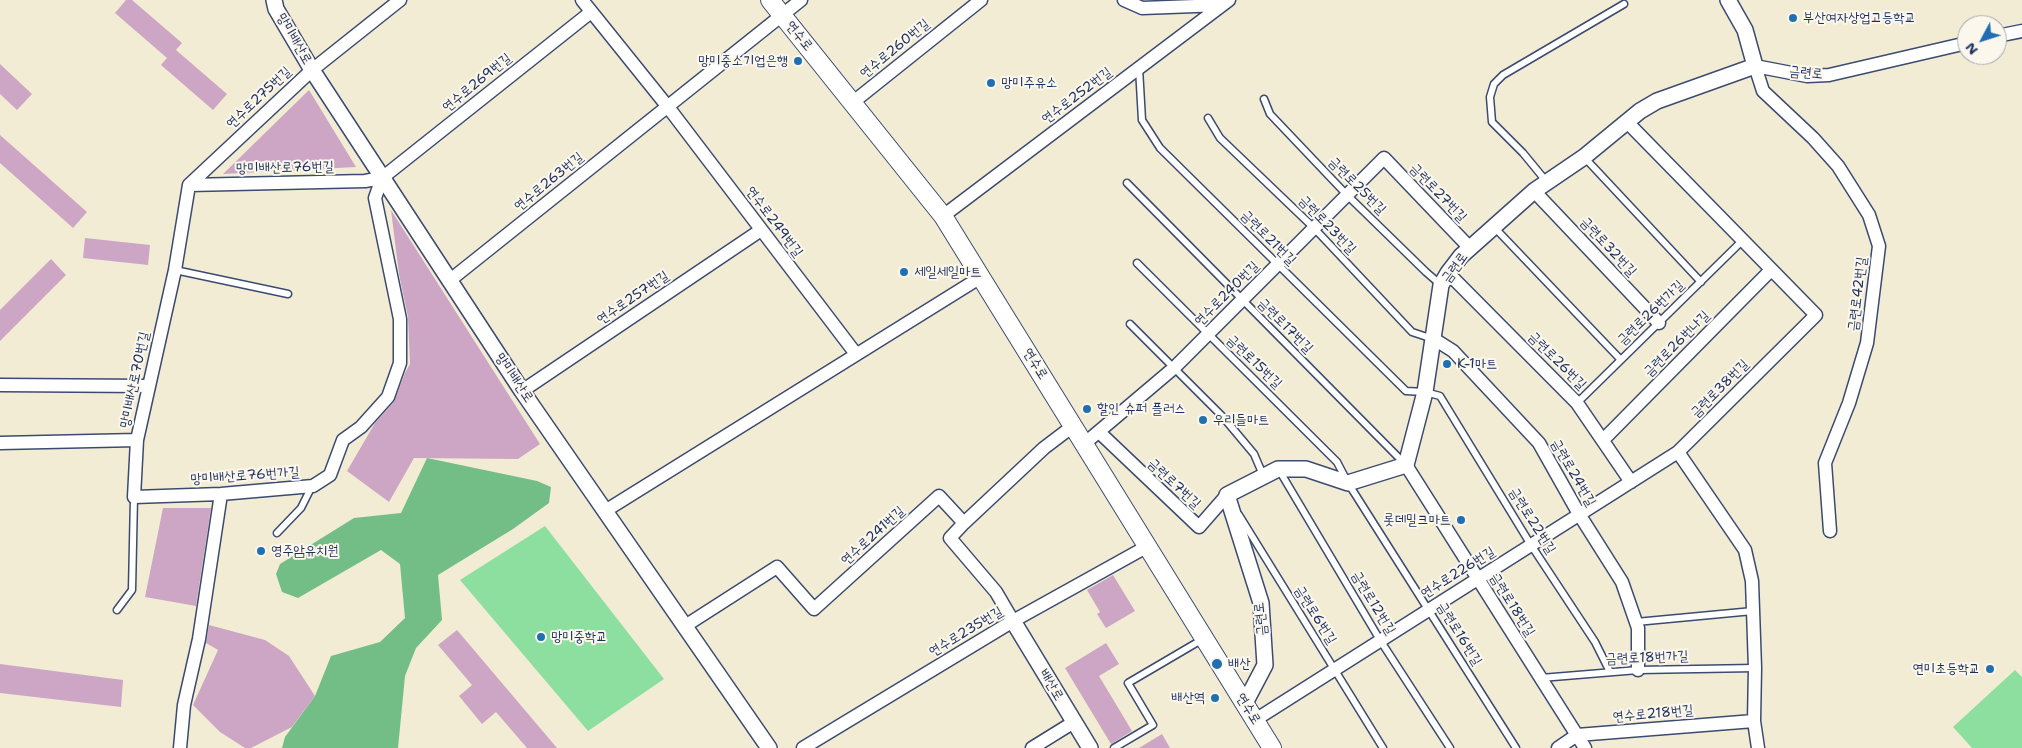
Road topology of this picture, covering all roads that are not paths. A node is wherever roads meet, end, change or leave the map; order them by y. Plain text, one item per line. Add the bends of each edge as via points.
1 (274, 0) edge
2 (400, 0) edge
3 (582, 0) edge
4 (770, 0) edge
5 (801, 0) edge
6 (981, 0) edge
7 (1124, 0) edge
8 (1728, 0) edge
9 (1226, 3) edge
10 (1624, 4) dead end
11 (591, 12) junction
12 (782, 15) junction
13 (2022, 31) edge
14 (2007, 34) edge
15 (1957, 45) edge
16 (1755, 66) junction
17 (1139, 68) junction
18 (312, 70) junction
19 (1264, 99) dead end
20 (852, 103) junction
21 (668, 107) junction
22 (1208, 118) dead end
23 (1626, 121) junction
24 (1584, 157) junction
25 (1384, 158) joint
26 (382, 178) junction
27 (1547, 182) junction
28 (1127, 183) dead end
29 (189, 185) junction
30 (1534, 191) junction
31 (1347, 195) junction
32 (943, 216) junction
33 (1494, 227) junction
34 (1314, 228) junction
35 (761, 230) junction
36 (1743, 240) junction
37 (1470, 248) junction
38 (1137, 263) dead end
39 (1278, 265) junction
40 (175, 270) junction
41 (1771, 270) junction
42 (981, 277) junction
43 (1445, 279) junction
44 (450, 281) junction
45 (1701, 282) junction
46 (288, 294) dead end
47 (1242, 300) junction
48 (1659, 323) junction
49 (1130, 324) dead end
50 (1208, 335) junction
51 (1434, 339) junction
52 (856, 354) junction
53 (1621, 360) junction
54 (1175, 367) junction
55 (0, 385) edge
56 (149, 386) junction
57 (522, 391) junction
58 (1425, 392) junction
59 (1577, 403) junction
60 (1073, 426) junction
61 (1099, 432) junction
62 (1604, 439) junction
63 (137, 440) junction
64 (0, 443) edge
65 (1084, 444) junction
66 (1678, 452) junction
67 (1406, 465) junction
68 (1278, 469) junction
69 (1263, 476) junction
70 (1631, 482) junction
71 (1348, 484) junction
72 (313, 486) junction
73 (220, 494) junction
74 (1227, 495) junction
75 (134, 497) junction
76 (605, 512) junction
77 (1579, 514) junction
78 (964, 523) junction
79 (1830, 531) dead end
80 (277, 533) dead end
81 (1532, 545) junction
82 (1148, 546) junction
83 (1478, 578) junction
84 (1429, 609) junction
85 (117, 610) dead end
86 (1753, 611) junction
87 (1013, 621) junction
88 (1636, 622) junction
89 (685, 626) junction
90 (1204, 638) junction
91 (1380, 640) junction
92 (1755, 668) junction
93 (1334, 670) junction
94 (1638, 670) junction
95 (1610, 672) junction
96 (1541, 678) junction
97 (1244, 703) junction
98 (1255, 720) junction
99 (1074, 722) junction
100 (1754, 722) junction
101 (1577, 736) junction
102 (1266, 746) edge
103 (180, 748) edge
104 (769, 748) edge
105 (802, 748) edge
106 (1032, 748) edge
107 (1090, 748) edge
108 (1114, 748) edge
109 (1383, 748) edge
110 (1450, 748) edge
111 (1516, 748) edge
112 (1558, 748) edge
113 (1585, 748) edge
114 (1758, 748) edge

1 - 18 street, 망미배산로 via 276,9
2 - 18 street, 연수로275번길
3 - 11 street
4 - 12 main road, 연수로
5 - 12 street, 연수로263번길
6 - 20 street, 연수로260번길
7 - 9 street via 1142,8
8 - 16 street via 1745,30
9 - 17 street, 연수로252번길
10 - 27 lane via 1503,74 1494,84 1490,97 1492,122
11 - 21 street
11 - 26 street, 연수로269번길
12 - 20 main road, 연수로
12 - 21 street, 연수로263번길
13 - 14 street
15 - 16 street, 금련로 via 1829,75 1807,76
16 - 23 street, 금련로 via 1657,101
16 - 79 street, 금련로42번길 via 1763,90 1838,166 1870,215 1879,246 1867,343 1849,403 1825,463
17 - 32 street, 연수로252번길
17 - 39 lane, 금련로21번길 via 1142,120 1160,148
18 - 26 street, 망미배산로
18 - 29 street, 연수로275번길
19 - 31 lane, 금련로25번길 via 1270,114
20 - 32 main road, 연수로
21 - 35 street, 연수로249번길
21 - 44 street, 연수로263번길
22 - 34 lane, 금련로23번길 via 1220,138
23 - 24 street, 금련로
23 - 36 street, 금련로38번길
24 - 27 street, 금련로
24 - 45 lane
25 - 31 street, 연수로240번길
25 - 37 street, 금련로27번길
26 - 29 street, 망미배산로76번길
26 - 44 street, 망미배산로
26 - 72 street, 망미배산로76번가길 via 375,198 400,319 400,363 388,397 361,427 343,440 330,475
27 - 30 street, 금련로
28 - 47 lane, 금련로17번길
29 - 40 street, 망미배산로70번길
30 - 33 street, 금련로
30 - 48 street, 금련로32번길
31 - 34 street, 연수로240번길
31 - 43 lane, 금련로25번길 via 1426,272
32 - 42 main road, 연수로
33 - 37 street, 금련로
33 - 53 lane
34 - 39 street, 연수로240번길
34 - 51 lane, 금련로23번길 via 1412,332
35 - 52 street, 연수로249번길
35 - 57 street, 연수로257번길
36 - 41 street, 금련로38번길
36 - 45 lane, 금련로26번가길
37 - 43 street, 금련로
38 - 50 lane, 금련로15번길
39 - 47 street, 연수로240번길
39 - 58 lane, 금련로21번길 via 1406,391
40 - 46 lane
40 - 56 street, 망미배산로70번길
41 - 62 street, 금련로26번나길
41 - 66 street, 금련로38번길 via 1816,315
42 - 52 street
42 - 60 main road, 연수로
43 - 51 street, 금련로
43 - 59 street, 금련로26번길
44 - 57 street, 망미배산로
45 - 48 lane, 금련로26번가길
47 - 50 street, 연수로240번길
47 - 67 lane, 금련로17번길
48 - 53 lane, 금련로26번가길
49 - 54 lane
50 - 54 street, 연수로240번길
50 - 71 lane, 금련로15번길 via 1318,441 1337,462
51 - 58 street, 금련로
51 - 77 street, 금련로24번길 via 1453,351 1539,443
52 - 76 street
53 - 59 lane, 금련로26번가길
54 - 61 street, 연수로240번길
54 - 69 lane via 1254,454
55 - 56 street
56 - 63 street, 망미배산로70번길
57 - 76 street, 망미배산로
58 - 67 street, 금련로
58 - 81 lane, 금련로22번길 via 1440,396
59 - 62 street, 금련로26번길
60 - 65 main road, 연수로
60 - 78 street via 1044,448
61 - 65 street, 연수로240번길
61 - 74 street, 금련로7번길 via 1199,527
62 - 70 street, 금련로26번길
63 - 64 street
63 - 75 street, 망미배산로70번길
65 - 82 main road, 연수로
66 - 70 street, 연수로226번길
66 - 86 street via 1745,550 1752,581
67 - 71 street
67 - 83 street, 금련로18번길
68 - 69 street
68 - 71 street via 1306,468
68 - 91 lane, 금련로12번길
69 - 74 street
70 - 77 street, 연수로226번길
71 - 84 lane, 금련로16번길
72 - 73 street, 망미배산로76번가길
72 - 80 lane via 301,508
73 - 75 street, 망미배산로76번가길
73 - 103 street via 199,639 184,705
74 - 93 lane, 금련로6번길
74 - 97 street, 금련로 via 1261,603 1265,665
75 - 85 lane via 132,590
76 - 89 street, 망미배산로
77 - 81 street, 연수로226번길
77 - 88 street, 금련로24번길 via 1622,582
78 - 87 street via 950,538 996,592
78 - 89 street, 연수로241번길 via 939,496 814,609 777,567
81 - 83 street, 연수로226번길
81 - 95 lane, 금련로22번길 via 1595,642
82 - 87 street, 연수로235번길
82 - 90 main road, 연수로
83 - 84 street, 연수로226번길
83 - 96 street, 금련로18번길
84 - 91 street, 연수로226번길
84 - 111 lane, 금련로16번길
86 - 88 lane
86 - 92 street
87 - 99 street, 배산로
87 - 105 street, 연수로235번길
88 - 94 street, 금련로24번길
89 - 104 street, 망미배산로
90 - 97 main road, 연수로
90 - 108 lane via 1128,684 1153,725
91 - 93 street, 연수로226번길
91 - 110 lane, 금련로12번길
92 - 94 lane, 금련로18번가길
92 - 100 street
93 - 98 street, 연수로226번길
93 - 109 lane, 금련로6번길
94 - 95 lane, 금련로18번가길
95 - 96 lane, 금련로18번가길
96 - 101 street, 금련로18번길
97 - 98 main road, 연수로
98 - 102 main road, 연수로
99 - 106 street
99 - 107 street, 배산로
100 - 101 street, 연수로218번길
100 - 114 street
101 - 112 street, 연수로218번길
101 - 113 street, 금련로18번길

